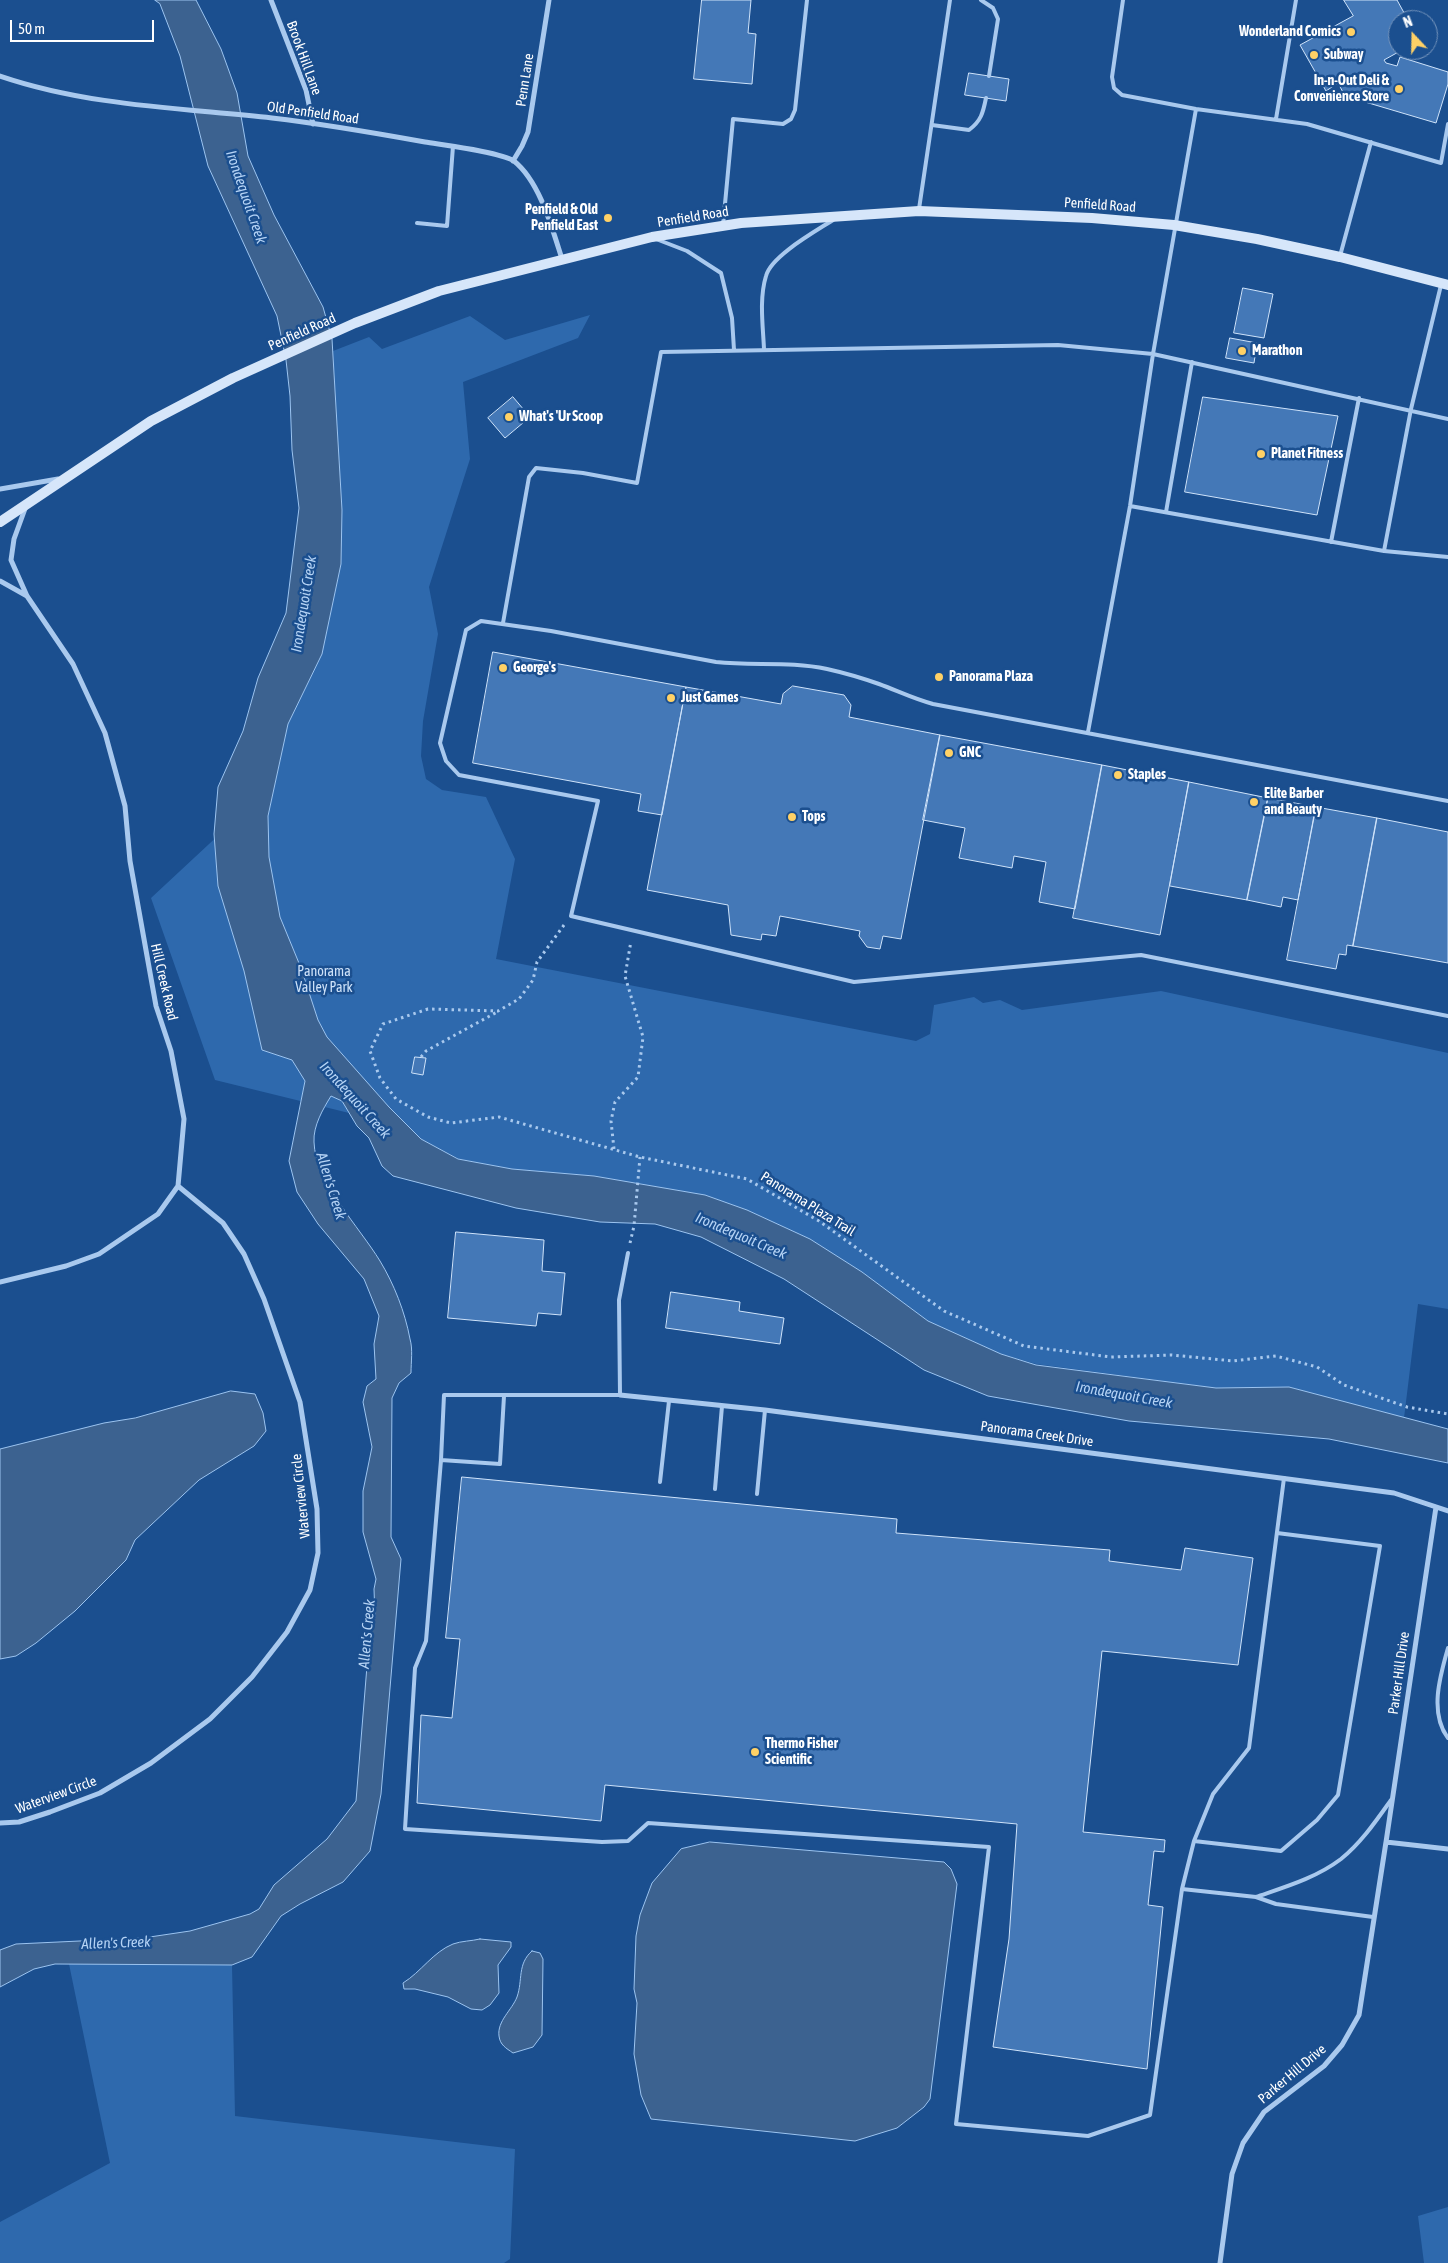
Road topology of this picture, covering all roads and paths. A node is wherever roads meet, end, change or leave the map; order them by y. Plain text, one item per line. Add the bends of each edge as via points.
1 (270, 0) edge
2 (549, 0) edge
3 (807, 0) edge
4 (950, 0) edge
5 (981, 0) edge
6 (1124, 0) edge
7 (1296, 0) edge
8 (0, 76) edge
9 (989, 76) dead end
10 (986, 98) dead end
11 (1196, 109) junction
12 (1276, 119) junction
13 (313, 124) junction
14 (1448, 124) edge
15 (932, 125) junction
16 (1371, 142) junction
17 (453, 146) junction
18 (513, 161) junction
19 (919, 211) junction
20 (838, 216) junction
21 (418, 223) dead end
22 (1174, 225) junction
23 (723, 226) junction
24 (652, 237) junction
25 (1340, 257) junction
26 (562, 259) junction
27 (1444, 284) edge
28 (764, 349) junction
29 (734, 350) junction
30 (1152, 354) junction
31 (1192, 362) junction
32 (1359, 398) junction
33 (1411, 409) junction
34 (1448, 418) edge
35 (64, 479) junction
36 (0, 489) edge
37 (27, 503) junction
38 (1130, 506) junction
39 (1166, 512) junction
40 (0, 522) edge
41 (1331, 542) junction
42 (1384, 551) junction
43 (1448, 557) edge
44 (0, 580) edge
45 (27, 596) junction
46 (503, 623) junction
47 (1088, 732) junction
48 (1448, 801) edge
49 (571, 916) junction
50 (633, 931) junction
51 (498, 1011) junction
52 (1448, 1016) edge
53 (421, 1057) dead end
54 (614, 1149) junction
55 (640, 1156) junction
56 (178, 1186) junction
57 (628, 1253) joint
58 (0, 1282) edge
59 (620, 1395) junction
60 (504, 1396) junction
61 (669, 1401) junction
62 (722, 1406) junction
63 (765, 1410) junction
64 (1448, 1414) edge
65 (441, 1460) junction
66 (1284, 1478) junction
67 (660, 1482) dead end
68 (715, 1489) dead end
69 (757, 1494) dead end
70 (1436, 1507) junction
71 (1448, 1511) edge
72 (1277, 1533) junction
73 (1448, 1648) edge
74 (1448, 1738) edge
75 (1392, 1798) junction
76 (0, 1824) edge
77 (1194, 1841) junction
78 (1386, 1842) junction
79 (1448, 1849) edge
80 (1182, 1889) junction
81 (1256, 1897) junction
82 (1373, 1917) junction
83 (1220, 2263) edge

1 - 13 street, Brook Hill Lane via 306,90
2 - 18 street, Penn Lane via 528,132
3 - 23 lane via 795,110 791,119 783,124 733,119
4 - 15 lane
5 - 9 lane via 993,8 998,19
6 - 11 lane via 1112,77 1114,88 1122,95
7 - 12 lane
8 - 13 street, Old Penfield Road via 82,97
10 - 15 lane via 984,112 969,130
11 - 12 lane
11 - 22 lane
12 - 16 lane
13 - 17 street, Old Penfield Road
14 - 16 lane via 1441,163
15 - 19 lane
16 - 25 lane
17 - 18 street, Old Penfield Road
17 - 21 lane via 447,226
18 - 26 street via 531,182 542,203
19 - 20 main road, Penfield Road
19 - 22 main road, Penfield Road via 1010,213
20 - 23 main road, Penfield Road
20 - 28 lane via 787,250 766,274 762,310
22 - 25 main road, Penfield Road
22 - 30 lane
23 - 24 main road, Penfield Road
24 - 26 main road, Penfield Road
24 - 29 lane via 687,251 721,273 732,318
25 - 27 main road, Penfield Road
26 - 35 main road, Penfield Road via 439,292 355,324 232,378 151,421
27 - 33 lane
28 - 29 lane
28 - 30 lane via 1058,344
29 - 46 lane via 661,352 637,483 536,468 529,477
30 - 31 lane
30 - 38 lane
31 - 32 lane
31 - 39 lane
32 - 33 lane
32 - 41 lane
33 - 34 lane
33 - 42 lane
35 - 36 street
35 - 37 main road, Penfield Road
37 - 40 main road, Penfield Road
37 - 45 street, Hill Creek Road via 14,539 11,560
38 - 39 lane
38 - 47 lane
39 - 41 lane
41 - 42 lane
42 - 43 lane
44 - 45 street, Hill Creek Road
45 - 56 street, Hill Creek Road via 73,664 105,732 125,806 130,861 156,1006 171,1051 184,1119
46 - 47 lane via 716,662 796,664 827,669 880,684 913,699
46 - 49 lane via 480,620 466,630 440,743 446,761 459,775 598,801
47 - 48 lane
49 - 50 lane
49 - 51 path via 537,962 533,980 519,999
50 - 52 lane via 854,982 1141,955
50 - 54 path via 625,976 643,1037 638,1077 615,1102 611,1121
51 - 53 path via 426,1050
51 - 54 path, Panorama Plaza Trail via 428,1009 383,1024 370,1051 380,1078 396,1099 428,1117 451,1123 499,1117
54 - 55 path, Panorama Plaza Trail
55 - 57 path via 634,1226
55 - 64 path, Panorama Plaza Trail via 747,1179 819,1221 944,1311 1024,1346 1111,1357 1172,1355 1233,1362 1276,1356 1317,1367 1344,1385 1408,1408
56 - 58 street via 158,1214 100,1254
56 - 76 street, Waterview Circle via 223,1223 244,1254 264,1299 300,1402 317,1509 318,1553 310,1590 287,1632 252,1677 210,1719 152,1763 100,1792 19,1822
57 - 59 lane via 619,1300
59 - 60 lane
59 - 61 street, Panorama Creek Drive
60 - 65 lane via 444,1395
60 - 65 lane via 500,1464
61 - 62 street, Panorama Creek Drive
61 - 67 lane
62 - 63 street, Panorama Creek Drive
62 - 68 lane
63 - 66 street, Panorama Creek Drive
63 - 69 lane
65 - 80 lane via 426,1641 415,1668 404,1830 602,1842 628,1841 648,1823 989,1847 956,2124 1088,2136 1150,2115
66 - 70 street, Panorama Creek Drive via 1394,1493
66 - 72 lane
70 - 71 street, Panorama Creek Drive
70 - 75 street, Parker Hill Drive
72 - 77 lane via 1249,1748 1213,1794
72 - 77 lane via 1380,1546 1338,1795 1317,1820 1281,1851
73 - 74 lane via 1437,1717
75 - 78 street, Parker Hill Drive
75 - 81 lane via 1368,1831 1340,1859 1303,1881
77 - 80 lane
78 - 79 street
78 - 82 street, Parker Hill Drive
80 - 81 lane
81 - 82 lane via 1276,1904
82 - 83 street, Parker Hill Drive via 1359,2015 1342,2046 1324,2066 1264,2112 1243,2143 1232,2174

